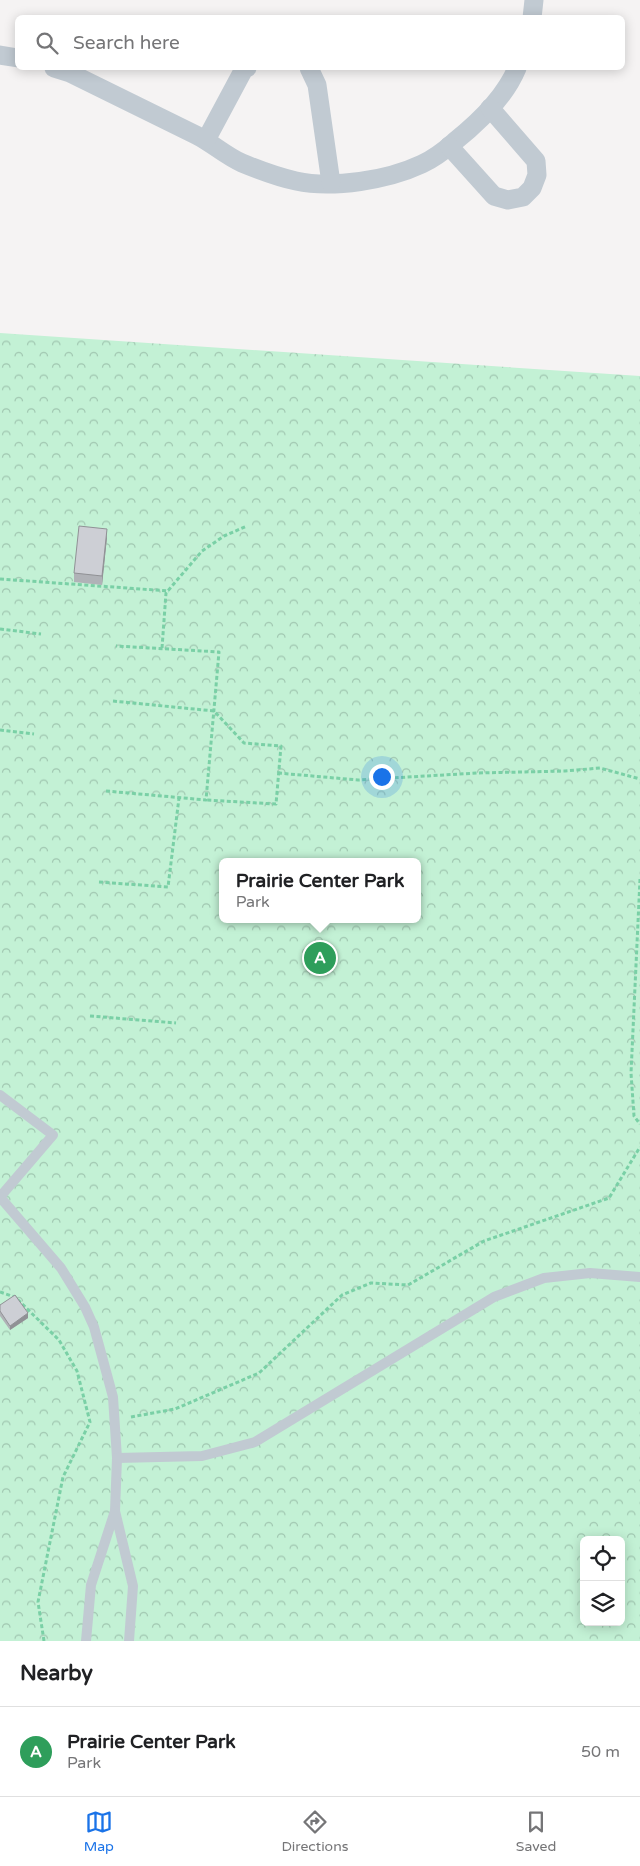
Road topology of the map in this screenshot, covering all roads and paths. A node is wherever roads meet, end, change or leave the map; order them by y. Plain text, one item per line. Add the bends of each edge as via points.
1 (534, 0) edge
2 (532, 15) edge
3 (0, 55) edge
4 (15, 58) edge
5 (60, 70) edge
6 (243, 70) edge
7 (310, 70) edge
8 (516, 70) edge
9 (494, 102) junction
10 (206, 140) junction
11 (449, 146) junction
12 (331, 183) junction
13 (247, 526) dead end
14 (0, 579) edge
15 (169, 590) junction
16 (0, 630) edge
17 (41, 634) dead end
18 (116, 646) dead end
19 (162, 648) junction
20 (112, 701) dead end
21 (214, 711) junction
22 (0, 730) edge
23 (34, 734) dead end
24 (278, 773) junction
25 (640, 779) edge
26 (106, 791) dead end
27 (179, 798) junction
28 (206, 800) junction
29 (640, 879) edge
30 (100, 882) dead end
31 (90, 1016) dead end
32 (176, 1022) dead end
33 (0, 1095) edge
34 (640, 1124) edge
35 (640, 1147) edge
36 (0, 1197) edge
37 (640, 1277) edge
38 (0, 1292) edge
39 (115, 1420) junction
40 (90, 1422) junction
41 (117, 1458) junction
42 (116, 1511) junction
43 (44, 1641) edge
44 (86, 1641) edge
45 (129, 1641) edge

1 - 2 street
3 - 4 street
5 - 10 street
6 - 10 street
7 - 12 street via 317,85
8 - 9 street
9 - 11 street via 474,126
9 - 11 street via 536,161 537,175 532,188 523,197 508,200 494,196
10 - 12 street via 240,162 266,172 297,181
11 - 12 street via 423,164 383,177
13 - 15 path via 202,551
14 - 15 path
15 - 19 path via 166,593
16 - 17 path
18 - 19 path
19 - 21 path via 219,652
20 - 21 path
21 - 24 path via 244,743 281,746
21 - 28 path
22 - 23 path
24 - 25 path via 358,780 600,768
24 - 28 path via 276,804
26 - 27 path
27 - 28 path
27 - 30 path via 168,887
29 - 34 path via 631,1073 634,1116
31 - 32 path
33 - 36 lane via 53,1135
35 - 39 path via 609,1198 484,1241 408,1286 371,1284 342,1296 259,1373 175,1409
36 - 39 lane via 61,1268 85,1307 94,1327 113,1397
37 - 41 lane via 590,1273 544,1278 494,1297 256,1442 202,1456
38 - 40 path via 15,1297 59,1340 77,1371
39 - 40 path
39 - 41 lane
40 - 43 path via 63,1477 38,1602
41 - 42 lane
42 - 44 lane via 92,1585
42 - 45 lane via 134,1586

